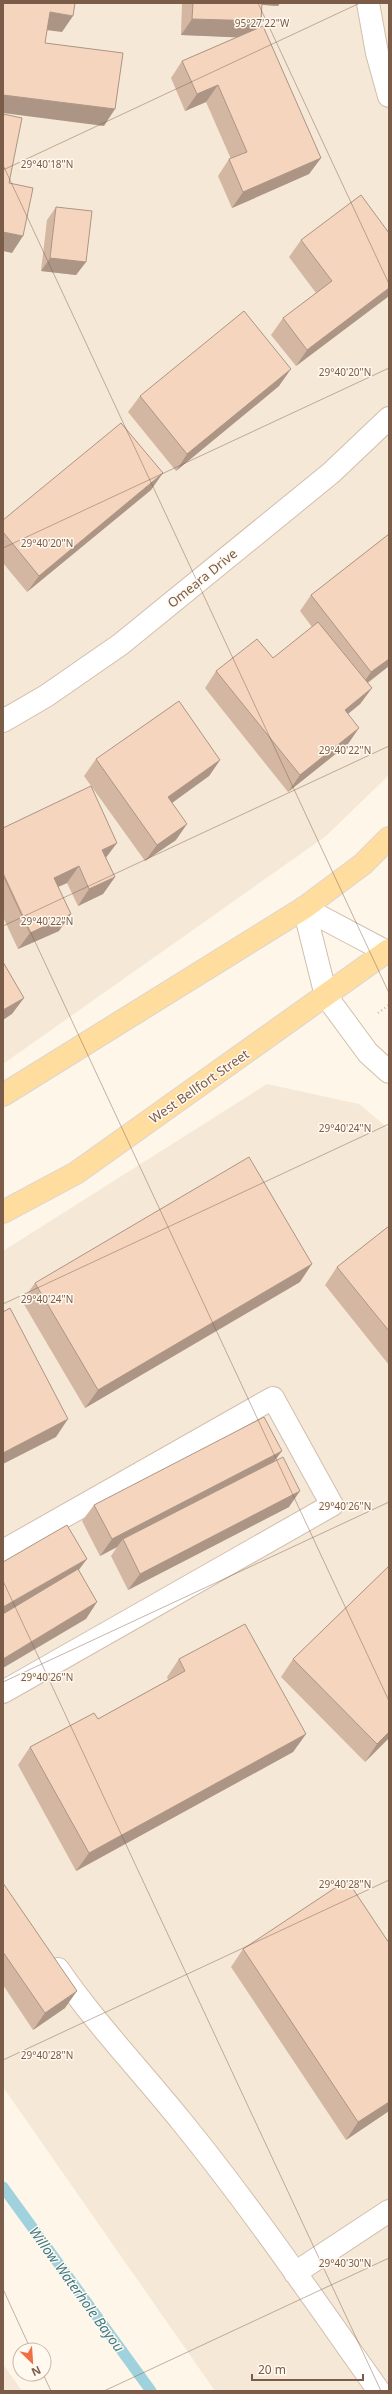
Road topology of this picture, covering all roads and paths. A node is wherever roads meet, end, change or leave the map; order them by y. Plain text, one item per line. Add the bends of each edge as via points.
1 (368, 3) edge
2 (389, 96) edge
3 (389, 418) edge
4 (3, 721) edge
5 (389, 838) edge
6 (304, 908) junction
7 (389, 952) edge
8 (326, 996) junction
9 (389, 1005) edge
10 (378, 1013) dead end
11 (389, 1072) edge
12 (3, 1095) edge
13 (3, 1212) edge
14 (3, 1551) edge
15 (3, 1692) edge
16 (46, 1952) edge
17 (389, 2211) edge
18 (295, 2273) junction
19 (379, 2391) edge

1 - 2 street via 377,53
3 - 4 street, Omeara Drive via 331,473 121,644 46,696
5 - 6 main road via 363,864
6 - 7 street
6 - 8 street
6 - 12 main road
7 - 8 main road, West Bellfort Street
8 - 11 street via 368,1053
8 - 13 main road, West Bellfort Street via 76,1173
9 - 10 path
14 - 15 street via 273,1398 332,1505
16 - 18 street via 77,1996 183,2122
17 - 18 street
18 - 19 street

